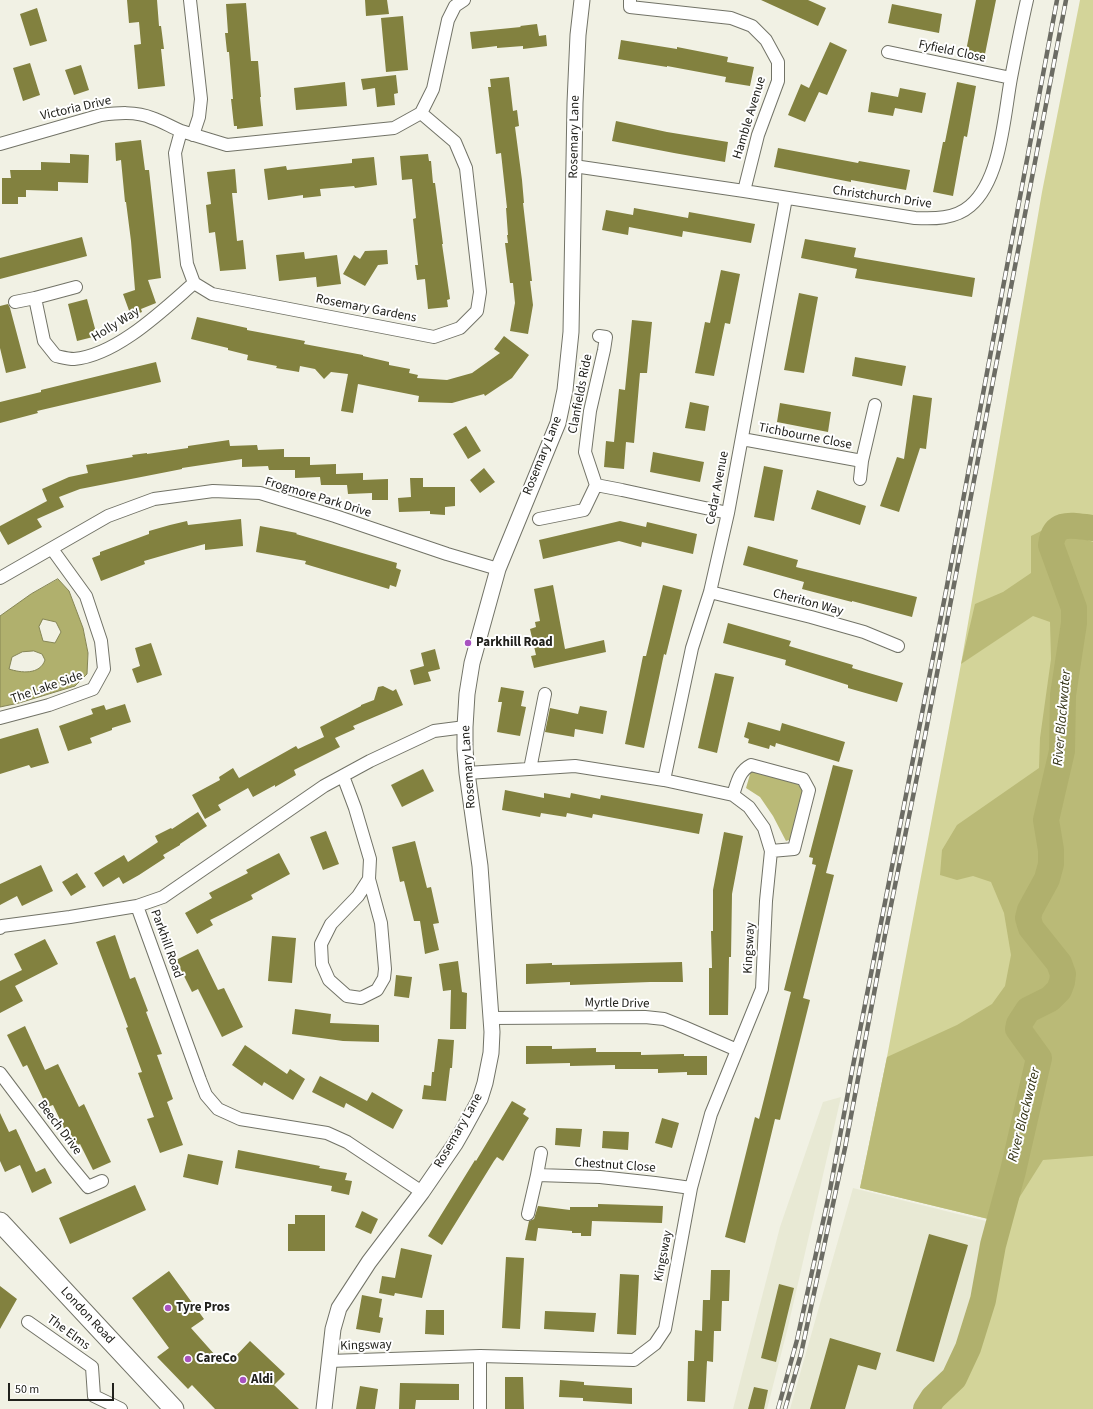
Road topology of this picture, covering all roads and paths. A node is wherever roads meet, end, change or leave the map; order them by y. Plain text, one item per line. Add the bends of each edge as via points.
1 (190, 0) edge
2 (582, 0) edge
3 (630, 0) edge
4 (1027, 0) edge
5 (456, 2) edge
6 (888, 52) dead end
7 (1011, 78) junction
8 (421, 113) junction
9 (181, 131) junction
10 (193, 135) junction
11 (0, 144) edge
12 (574, 166) junction
13 (744, 191) junction
14 (786, 198) junction
15 (194, 283) junction
16 (76, 287) dead end
17 (35, 298) junction
18 (15, 302) dead end
19 (599, 336) dead end
20 (874, 405) dead end
21 (742, 439) junction
22 (862, 462) junction
23 (860, 479) dead end
24 (596, 485) junction
25 (728, 513) junction
26 (539, 519) dead end
27 (52, 549) junction
28 (498, 569) junction
29 (0, 578) edge
30 (710, 592) junction
31 (898, 646) dead end
32 (545, 694) dead end
33 (0, 718) edge
34 (465, 727) junction
35 (530, 768) junction
36 (467, 772) junction
37 (343, 776) junction
38 (664, 780) junction
39 (733, 795) junction
40 (771, 851) junction
41 (369, 879) junction
42 (137, 906) junction
43 (0, 928) edge
44 (491, 1018) junction
45 (737, 1050) junction
46 (0, 1073) edge
47 (541, 1153) dead end
48 (537, 1175) junction
49 (102, 1182) dead end
50 (691, 1188) junction
51 (422, 1192) junction
52 (528, 1214) dead end
53 (0, 1222) edge
54 (28, 1322) dead end
55 (480, 1356) junction
56 (330, 1362) junction
57 (121, 1409) edge
58 (174, 1409) edge
59 (324, 1409) edge
60 (480, 1409) edge

1 - 10 street via 201,99
2 - 12 street, Rosemary Lane via 578,35
3 - 13 street, Hamble Avenue via 630,7 731,18 752,26 766,40 778,62 778,81 758,135
4 - 7 street, Christchurch Drive
5 - 8 street via 448,20 433,89
6 - 7 street, Fyfield Close
7 - 14 street, Christchurch Drive via 991,177 977,200 960,213 936,219 922,218
8 - 10 street via 394,128 227,145
8 - 15 street, Rosemary Gardens via 454,142 466,168 480,292 477,312 460,328 434,337 212,294
9 - 10 street
9 - 11 street, Victoria Drive via 151,117 114,113
9 - 15 street via 175,153 187,264
12 - 13 street, Christchurch Drive
12 - 28 street, Rosemary Lane via 571,332 563,405 554,434
13 - 14 street, Christchurch Drive
14 - 21 street, Cedar Avenue
15 - 17 street, Holly Way via 155,317 120,342 97,354 73,359 56,356 44,341
16 - 17 street
17 - 18 street
19 - 24 street, Clanfields Ride via 606,338 590,411 585,452
20 - 22 street, Tichbourne Close
21 - 22 street, Tichbourne Close
21 - 25 street, Cedar Avenue
22 - 23 street, Tichbourne Close
24 - 25 street
24 - 26 street via 584,510
25 - 30 street, Cedar Avenue
27 - 28 street, Frogmore Park Drive via 108,516 154,498 213,491 260,493
27 - 29 street, Frogmore Park Drive
27 - 33 street, The Lake Side via 86,596 101,641 104,669 93,689
28 - 34 street, Rosemary Lane via 472,663
30 - 31 street, Cheriton Way via 864,632
30 - 38 street, Cedar Avenue via 692,648
32 - 35 street
34 - 36 street, Rosemary Lane
34 - 37 street, Parkhill Road via 434,730
35 - 36 street, Kingsway
35 - 38 street, Kingsway via 575,766
36 - 44 street, Rosemary Lane via 480,866
37 - 41 street via 370,859
37 - 42 street, Parkhill Road via 324,786 163,897
38 - 39 street, Kingsway
39 - 40 street, Kingsway via 749,807 764,828
39 - 40 street via 738,777 744,768 751,765 803,779 809,790 794,849
40 - 45 street, Kingsway via 762,988
41 - 41 street via 358,896 331,924 321,944 322,964 329,980 347,996 361,998 377,990 384,978 385,969 381,923
42 - 43 street
42 - 51 street, Parkhill Road via 200,1080 206,1095 218,1109 240,1119 327,1133 347,1142
44 - 45 street, Myrtle Drive via 664,1019
44 - 51 street, Rosemary Lane via 489,1069 480,1099 455,1144
45 - 50 street, Kingsway via 711,1114
46 - 49 street, Beech Drive via 88,1187
47 - 48 street
48 - 50 street, Chestnut Close via 600,1177
48 - 52 street
50 - 55 street, Kingsway via 665,1330 656,1344 634,1360
51 - 56 street, Rosemary Lane via 369,1262 339,1308 333,1329
53 - 58 main road, London Road
54 - 57 street, The Elms via 92,1368 94,1396
55 - 56 street, Kingsway
55 - 60 street
56 - 59 street, Rosemary Lane

